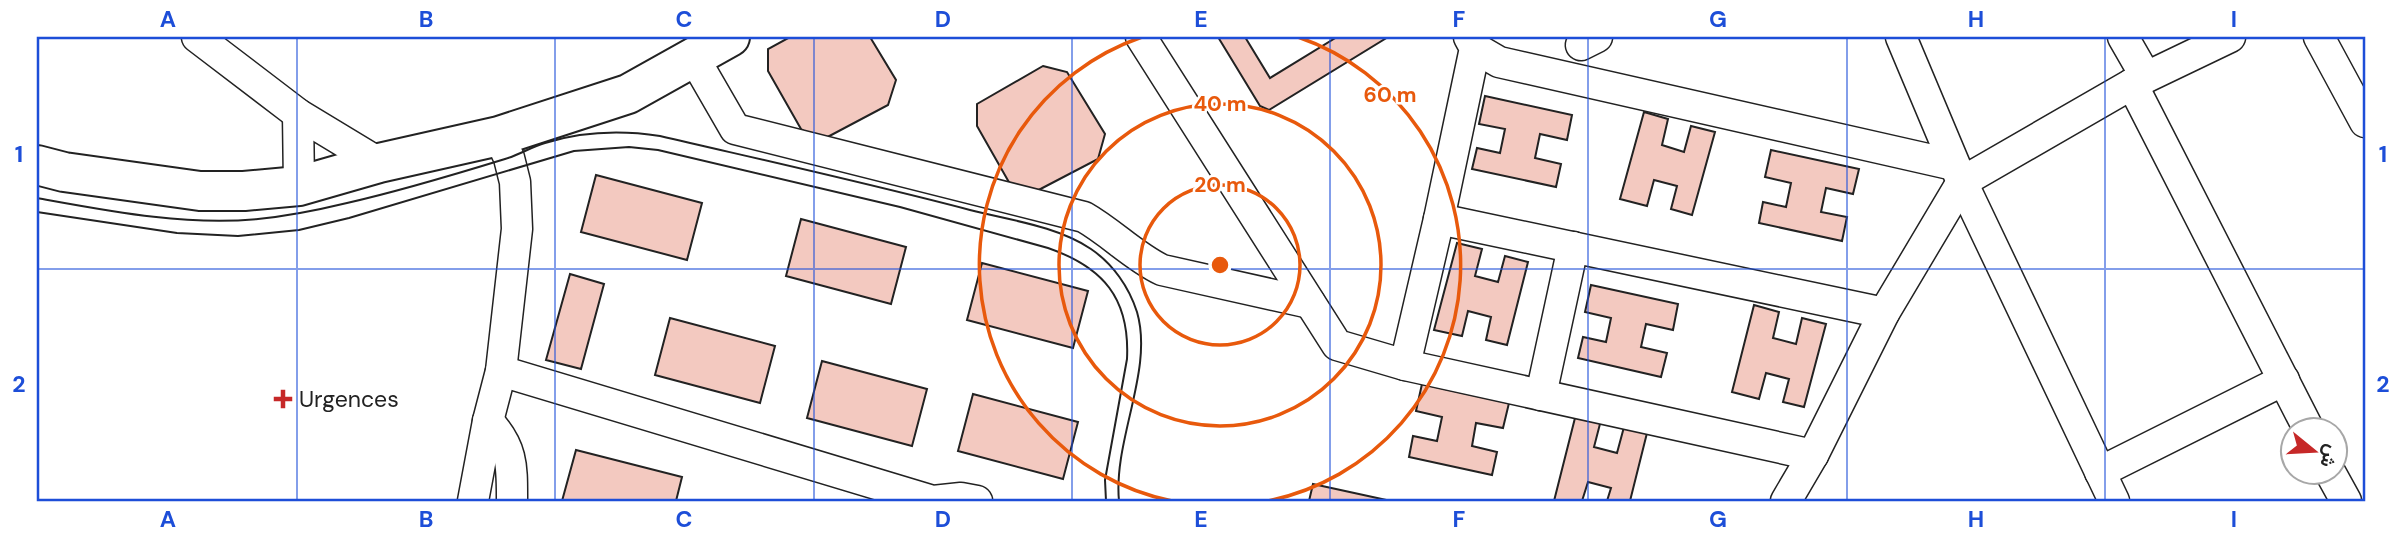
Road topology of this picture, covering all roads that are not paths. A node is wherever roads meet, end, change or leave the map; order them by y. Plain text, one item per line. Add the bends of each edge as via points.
1 (730, 37) edge
2 (1141, 37) edge
3 (1901, 37) edge
4 (2123, 37) edge
5 (2230, 37) edge
6 (2319, 37) edge
7 (211, 40) edge
8 (1472, 42) edge
9 (685, 48) edge
10 (2139, 80) junction
11 (298, 114) junction
12 (2365, 122) edge
13 (515, 130) junction
14 (379, 163) junction
15 (37, 165) edge
16 (1958, 174) junction
17 (299, 186) junction
18 (1439, 219) junction
19 (1573, 247) junction
20 (1310, 303) junction
21 (1884, 313) junction
22 (1405, 365) junction
23 (501, 371) junction
24 (2284, 380) junction
25 (1541, 395) junction
26 (2302, 416) edge
27 (488, 421) junction
28 (1813, 455) junction
29 (2100, 472) junction
30 (871, 492) edge
31 (1788, 500) edge
32 (473, 501) edge
33 (512, 501) edge
34 (933, 501) edge
35 (978, 501) edge
36 (2114, 501) edge

1 - 9 main road
2 - 20 street
3 - 16 street
4 - 10 street
5 - 10 street
6 - 12 street
7 - 11 street
8 - 16 street via 1499,62
8 - 18 street
9 - 13 main road via 628,94
9 - 20 street via 735,129 1084,217 1142,261 1162,270
10 - 16 street
10 - 24 street
11 - 14 street
11 - 17 street
13 - 14 main road
13 - 23 street via 509,158 517,229
14 - 17 main road
15 - 17 main road via 200,191
16 - 21 street
16 - 29 street
18 - 19 street
18 - 22 street
19 - 21 street
19 - 25 street
20 - 22 street via 1337,345
21 - 28 street
22 - 25 street
23 - 27 street
23 - 30 street
24 - 26 street
24 - 29 street
25 - 28 street
27 - 32 street
27 - 33 street via 508,448
28 - 31 street
29 - 36 street
30 - 34 street
34 - 35 street

